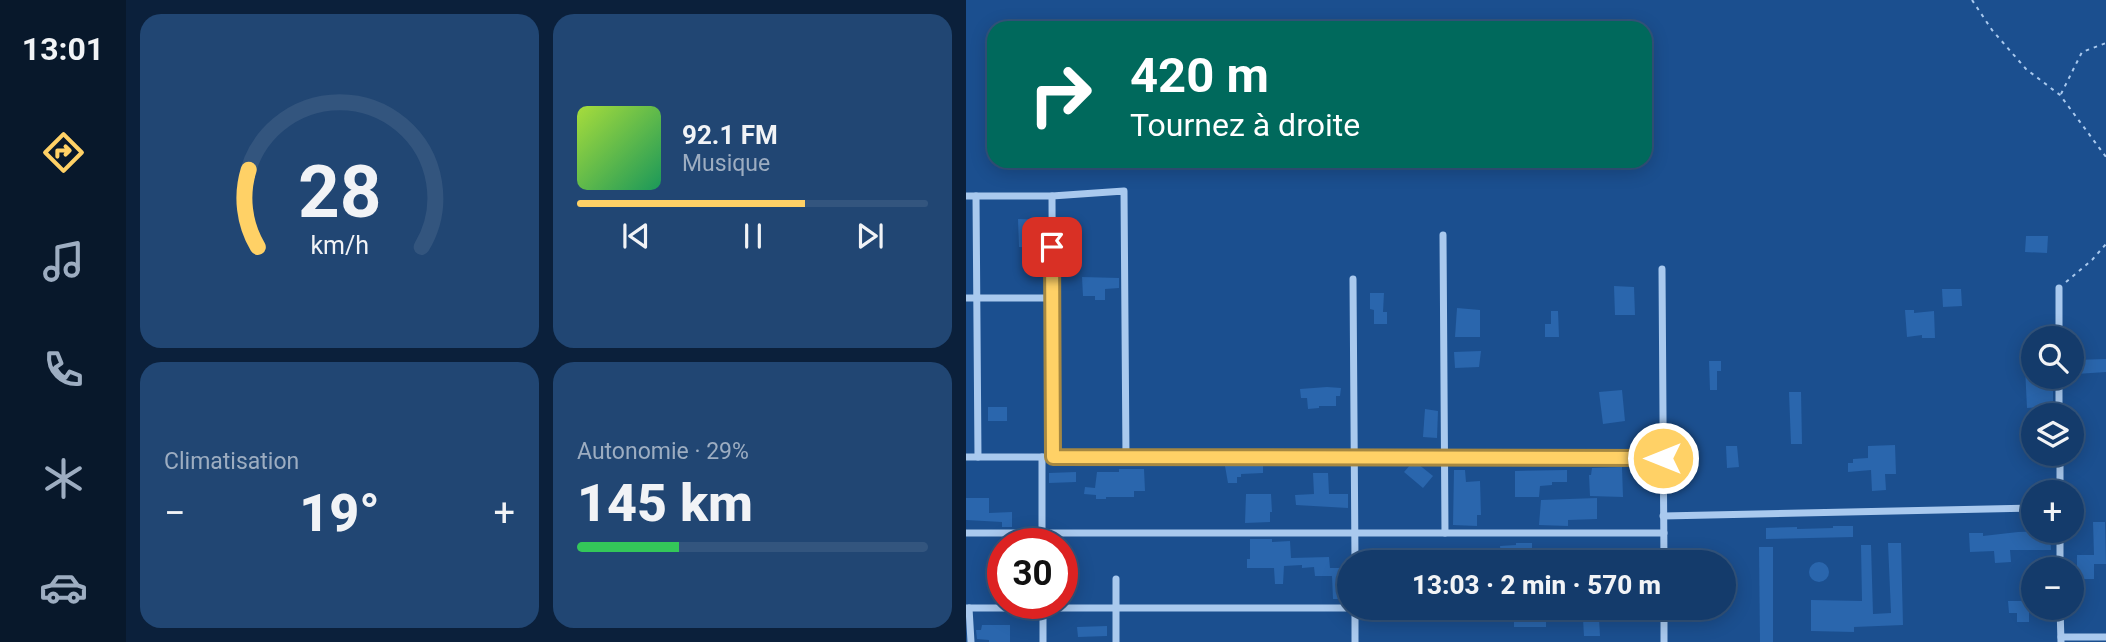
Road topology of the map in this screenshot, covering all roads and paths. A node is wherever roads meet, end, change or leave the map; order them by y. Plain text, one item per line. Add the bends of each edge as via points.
1 (1972, 0) edge
2 (2106, 43) edge
3 (2060, 95) junction
4 (2106, 157) edge
5 (966, 196) edge
6 (976, 196) junction
7 (1052, 196) junction
8 (1443, 235) dead end
9 (2106, 244) edge
10 (1662, 269) dead end
11 (1353, 278) dead end
12 (2059, 288) joint
13 (966, 298) edge
14 (977, 298) junction
15 (1052, 298) junction
16 (2059, 326) edge
17 (966, 457) edge
18 (978, 457) junction
19 (1042, 457) junction
20 (1053, 457) junction
21 (1126, 457) junction
22 (1354, 457) junction
23 (1445, 457) junction
24 (1663, 458) junction
25 (2021, 508) edge
26 (1664, 516) junction
27 (1042, 528) edge
28 (966, 533) edge
29 (987, 533) edge
30 (1078, 533) edge
31 (1355, 533) junction
32 (1445, 533) junction
33 (1664, 533) junction
34 (1355, 550) edge
35 (1664, 550) edge
36 (1116, 579) dead end
37 (987, 607) edge
38 (1078, 607) edge
39 (968, 608) edge
40 (1116, 608) junction
41 (1337, 608) edge
42 (1043, 619) edge
43 (1355, 620) edge
44 (1664, 620) edge
45 (2060, 620) edge
46 (2106, 637) edge
47 (2061, 640) edge
48 (971, 642) edge
49 (1043, 642) edge
50 (1116, 642) edge
51 (1355, 642) edge
52 (1664, 642) edge

1 - 3 path via 2026,69
2 - 3 path via 2082,52
3 - 4 path
5 - 6 street
6 - 7 street
6 - 14 street
7 - 15 street
7 - 21 street via 1124,191
8 - 23 street
9 - 12 path
10 - 24 street
11 - 22 street
12 - 16 street
13 - 14 street
14 - 15 street
14 - 18 street
15 - 20 street
17 - 18 street
18 - 19 street
19 - 20 street
19 - 27 street
20 - 21 street
21 - 22 street
22 - 23 street
22 - 31 street
23 - 24 street
23 - 32 street
24 - 26 street
25 - 26 street
26 - 33 street
28 - 29 street
30 - 31 street
31 - 32 street
31 - 34 street
32 - 33 street
33 - 35 street
36 - 40 street
37 - 39 street
38 - 40 street
39 - 48 street
40 - 41 street
40 - 50 street
42 - 49 street
43 - 51 street
44 - 52 street
45 - 47 street
46 - 47 street

